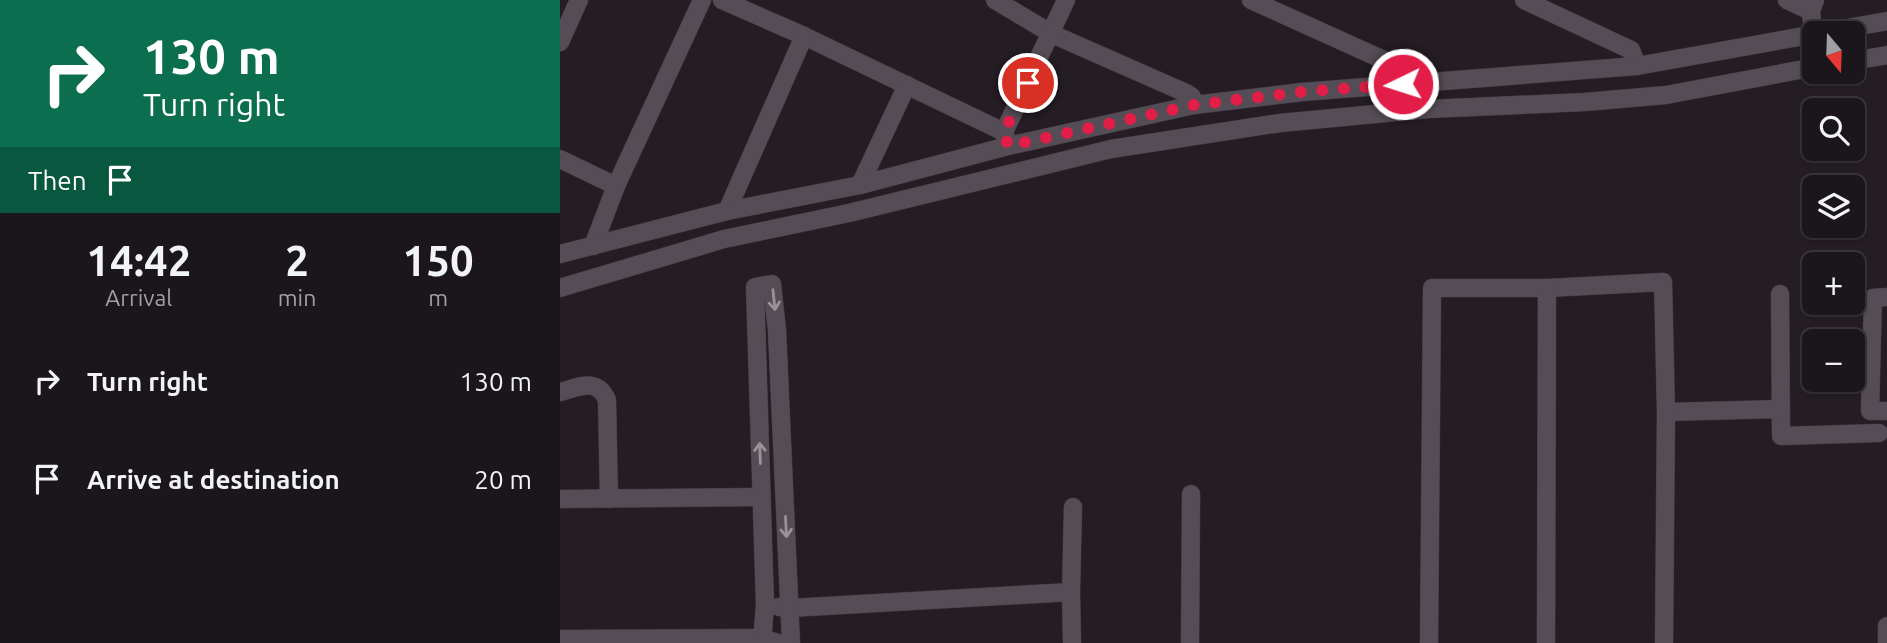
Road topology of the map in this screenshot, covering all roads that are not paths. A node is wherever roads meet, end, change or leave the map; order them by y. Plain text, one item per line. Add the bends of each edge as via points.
1 (579, 0) edge
2 (702, 0) edge
3 (722, 0) edge
4 (995, 0) edge
5 (1066, 0) edge
6 (1251, 0) edge
7 (1524, 0) edge
8 (1787, 0) edge
9 (1813, 5) edge
10 (1887, 21) edge
11 (1866, 25) edge
12 (1052, 34) junction
13 (804, 36) junction
14 (1802, 37) edge
15 (560, 42) edge
16 (1887, 55) edge
17 (1866, 59) edge
18 (1637, 66) junction
19 (1802, 69) edge
20 (1403, 84) junction
21 (907, 85) junction
22 (1194, 105) junction
23 (1006, 139) junction
24 (560, 159) edge
25 (616, 186) junction
26 (860, 186) junction
27 (727, 211) junction
28 (593, 246) junction
29 (560, 254) edge
30 (560, 288) edge
31 (1547, 288) junction
32 (1780, 294) dead end
33 (1887, 298) edge
34 (560, 392) edge
35 (1781, 409) junction
36 (1883, 411) edge
37 (1666, 412) junction
38 (1883, 434) edge
39 (1191, 494) dead end
40 (761, 497) junction
41 (560, 499) edge
42 (609, 499) junction
43 (1073, 507) dead end
44 (1071, 592) junction
45 (765, 605) junction
46 (790, 608) junction
47 (1887, 626) edge
48 (560, 639) edge
49 (613, 641) edge
50 (767, 641) edge
51 (791, 643) edge
52 (1072, 643) edge
53 (1190, 643) edge
54 (1429, 643) edge
55 (1546, 643) edge
56 (1664, 643) edge
57 (1887, 643) edge

1 - 15 street
2 - 25 street
3 - 13 street
4 - 12 street
5 - 12 street
6 - 20 street via 1397,66
7 - 18 street via 1631,50
8 - 9 street
10 - 11 street
12 - 22 street via 1186,93
12 - 23 street
13 - 21 street
13 - 27 street
14 - 18 street
16 - 17 street
18 - 20 street
19 - 30 street via 1666,95 1280,123 1111,149 724,240
20 - 22 street
21 - 23 street
21 - 26 street
22 - 23 street
23 - 26 street
24 - 25 street
25 - 28 street
26 - 27 street
27 - 28 street
28 - 29 street
31 - 37 street via 1663,282
31 - 54 street via 1432,288
31 - 55 street
32 - 35 street
33 - 36 street via 1873,298 1870,411
34 - 42 street via 597,386 607,400
35 - 37 street
35 - 38 street via 1781,436
36 - 38 street
37 - 56 street
39 - 53 street
40 - 42 street
40 - 45 street
40 -> 46 street via 755,287 772,284
41 - 42 street
43 - 44 street
44 - 46 street
44 - 52 street
45 - 46 street
45 - 50 street
46 - 51 street
47 - 57 street
48 - 49 street
49 - 50 street

